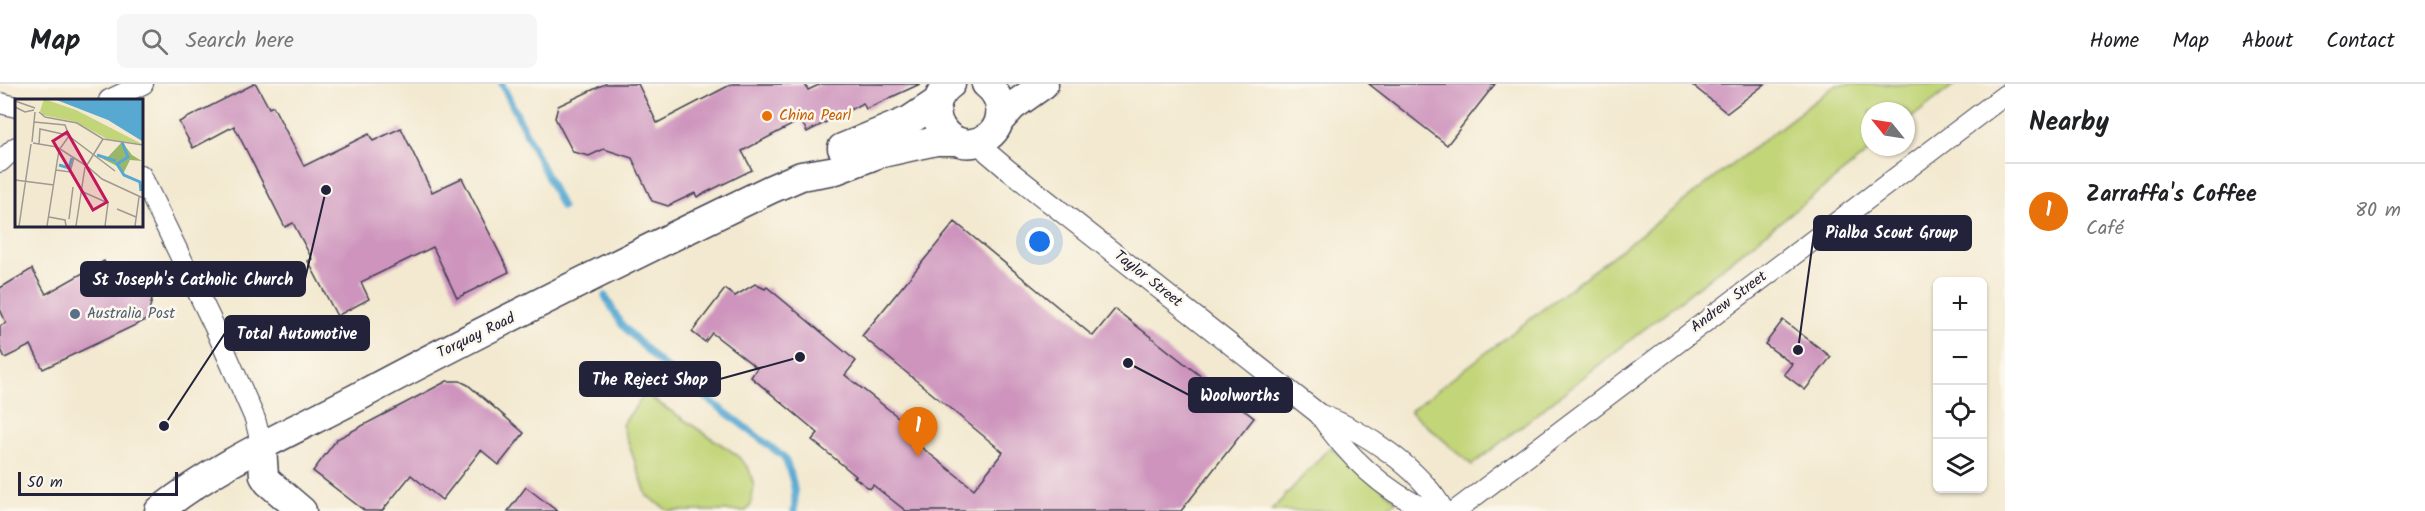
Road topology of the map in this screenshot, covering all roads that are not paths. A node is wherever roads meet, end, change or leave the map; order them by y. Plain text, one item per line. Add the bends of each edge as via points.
1 (143, 84) edge
2 (986, 84) edge
3 (1044, 84) edge
4 (944, 93) edge
5 (2005, 95) edge
6 (112, 99) edge
7 (0, 103) edge
8 (15, 107) edge
9 (1000, 120) junction
10 (968, 141) junction
11 (15, 148) edge
12 (0, 162) edge
13 (142, 177) edge
14 (801, 177) junction
15 (1319, 414) junction
16 (262, 447) junction
17 (159, 511) edge
18 (302, 511) edge
19 (1430, 511) edge
20 (1444, 511) edge
21 (1455, 511) edge

1 - 6 street
2 - 9 street via 998,98
3 - 9 street
4 - 10 street via 938,122 942,130
4 - 14 street, Torquay Road via 910,120 826,154
5 - 21 street, Andrew Street
7 - 8 street
9 - 10 street via 989,136
10 - 14 street, Torquay Road via 936,141
10 - 15 street, Taylor Street
11 - 12 street
13 - 16 street via 251,409
14 - 16 street, Torquay Road via 444,351
15 - 19 street, Taylor Street via 1334,436 1374,476 1403,498
15 - 20 street, Taylor Street via 1358,430 1376,443 1410,470 1435,495
16 - 17 street, Torquay Road via 189,488
16 - 18 street via 264,476

